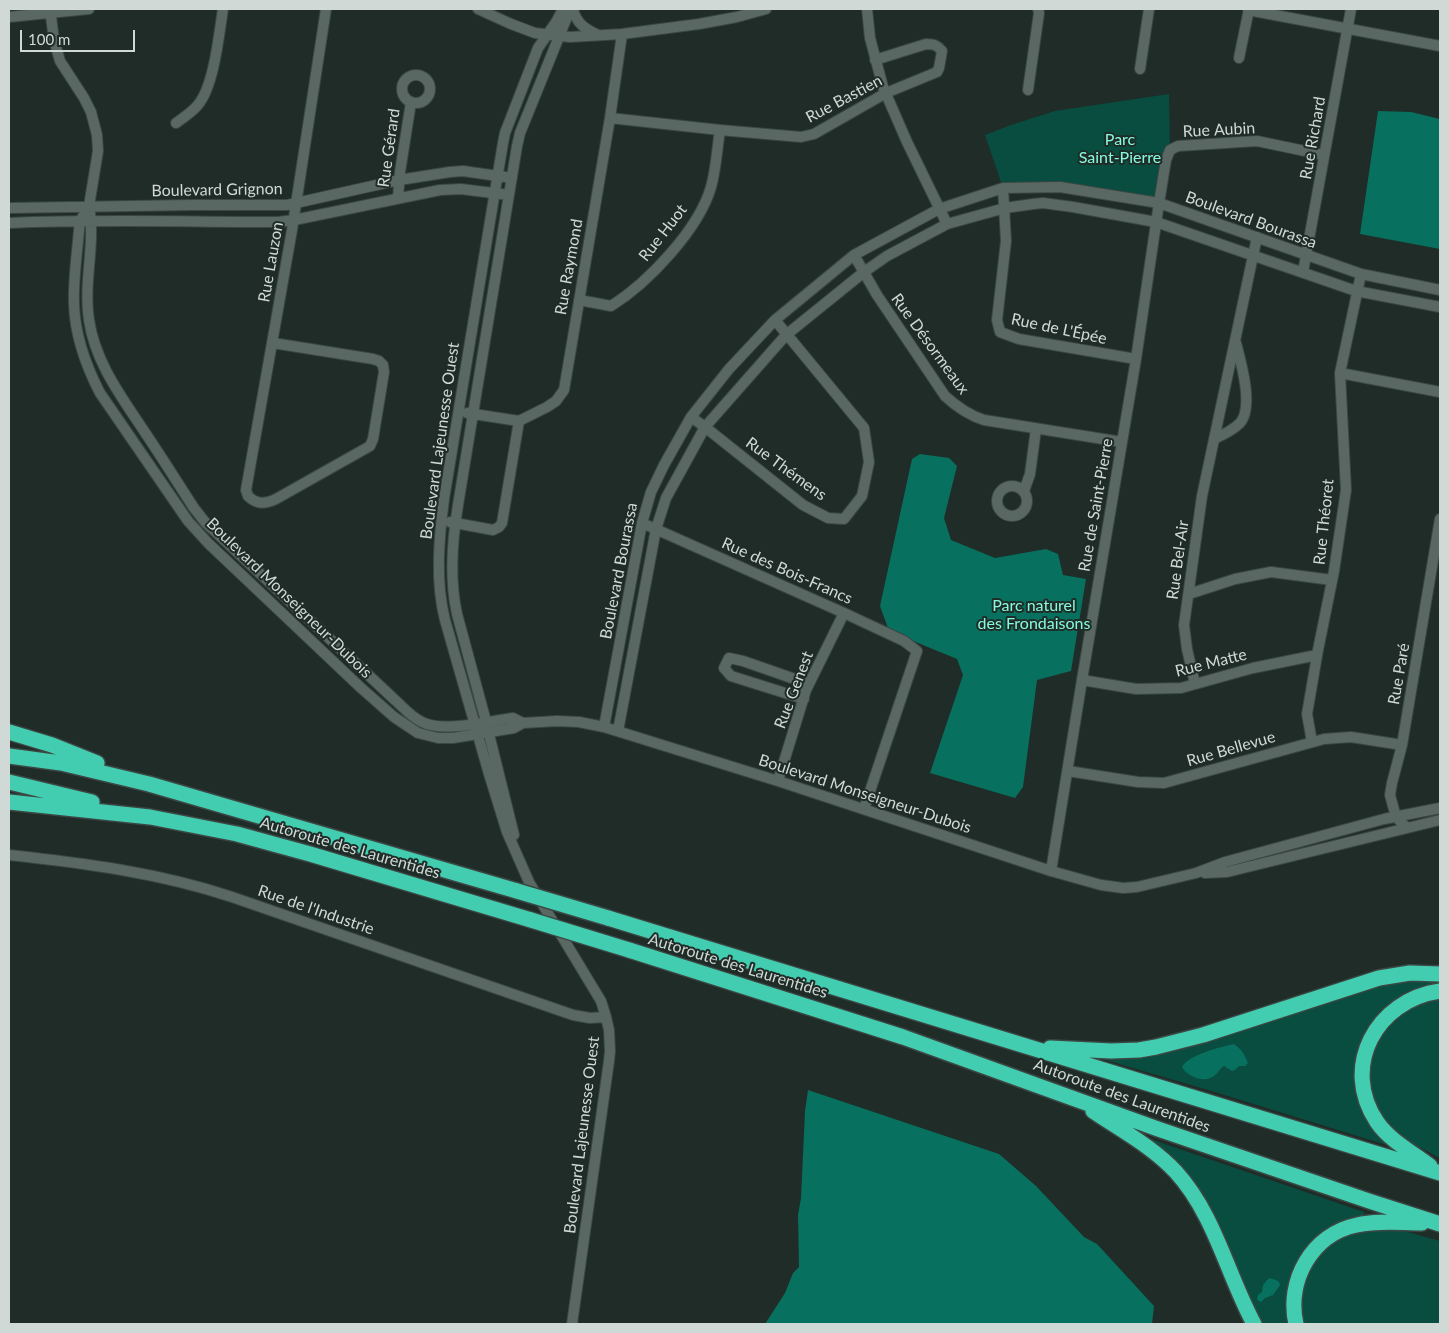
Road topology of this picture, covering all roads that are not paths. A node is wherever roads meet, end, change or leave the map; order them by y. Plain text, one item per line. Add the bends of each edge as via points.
1 (89, 9) edge
2 (223, 9) edge
3 (326, 9) edge
4 (478, 9) edge
5 (563, 9) edge
6 (568, 9) edge
7 (573, 9) edge
8 (766, 9) edge
9 (867, 9) edge
10 (1038, 9) edge
11 (1149, 9) edge
12 (1351, 9) edge
13 (1248, 10) edge
14 (50, 11) edge
15 (9, 17) edge
16 (1347, 29) junction
17 (622, 34) junction
18 (546, 35) junction
19 (559, 36) junction
20 (599, 36) junction
21 (1440, 46) edge
22 (1239, 58) dead end
23 (875, 60) junction
24 (1140, 69) dead end
25 (1028, 90) dead end
26 (886, 93) junction
27 (411, 102) dead end
28 (610, 118) junction
29 (176, 123) dead end
30 (720, 130) junction
31 (1324, 155) junction
32 (497, 176) junction
33 (512, 178) junction
34 (400, 180) junction
35 (1003, 188) junction
36 (1076, 190) junction
37 (494, 194) junction
38 (509, 196) junction
39 (398, 198) junction
40 (296, 203) junction
41 (1159, 203) junction
42 (89, 206) junction
43 (1073, 207) junction
44 (9, 208) edge
45 (1005, 208) junction
46 (939, 209) junction
47 (294, 220) junction
48 (80, 221) junction
49 (92, 222) junction
50 (1156, 222) junction
51 (9, 223) edge
52 (947, 224) junction
53 (1257, 238) junction
54 (1254, 254) junction
55 (854, 255) junction
56 (1306, 256) junction
57 (864, 272) junction
58 (1303, 272) junction
59 (1361, 274) junction
60 (1414, 285) junction
61 (1440, 290) edge
62 (1357, 291) junction
63 (579, 300) junction
64 (1411, 302) junction
65 (1440, 307) edge
66 (775, 320) junction
67 (786, 335) junction
68 (1236, 339) junction
69 (273, 343) junction
70 (1136, 359) junction
71 (1340, 373) junction
72 (1440, 392) edge
73 (458, 412) junction
74 (473, 414) junction
75 (691, 418) junction
76 (519, 421) junction
77 (705, 427) junction
78 (1036, 429) junction
79 (1214, 439) junction
80 (1122, 442) junction
81 (1024, 491) dead end
82 (1440, 519) edge
83 (441, 520) junction
84 (642, 522) junction
85 (455, 523) junction
86 (656, 529) junction
87 (1332, 580) junction
88 (1189, 594) junction
89 (844, 613) junction
90 (1317, 654) junction
91 (1082, 680) junction
92 (809, 684) junction
93 (1194, 684) junction
94 (804, 699) junction
95 (486, 722) junction
96 (475, 723) junction
97 (523, 723) junction
98 (604, 727) junction
99 (618, 731) junction
100 (9, 732) edge
101 (489, 733) junction
102 (478, 735) junction
103 (1312, 742) junction
104 (1402, 745) junction
105 (9, 756) edge
106 (1068, 771) junction
107 (778, 781) junction
108 (9, 782) edge
109 (149, 784) junction
110 (9, 802) edge
111 (1440, 808) edge
112 (864, 809) junction
113 (150, 817) junction
114 (1396, 817) junction
115 (1440, 820) edge
116 (1407, 828) junction
117 (516, 852) junction
118 (9, 855) edge
119 (1051, 871) junction
120 (1196, 873) junction
121 (1440, 974) edge
122 (1440, 991) edge
123 (606, 1016) junction
124 (1026, 1047) junction
125 (1071, 1097) junction
126 (1440, 1173) edge
127 (1439, 1224) edge
128 (572, 1324) edge
129 (1254, 1324) edge
130 (1296, 1324) edge

1 - 14 street
2 - 29 street via 206,94
3 - 40 street, Rue Lauzon
4 - 18 street
5 - 18 street, Boulevard Lajeunesse Ouest
6 - 19 street, Boulevard Lajeunesse Ouest
7 - 20 street via 581,25
8 - 17 street via 719,21
9 - 23 street
10 - 25 street
11 - 24 street
12 - 16 street, Rue Richard
13 - 16 street
13 - 22 street
14 - 15 street
14 - 42 street, Boulevard Monseigneur-Dubois via 60,61 84,98 95,124 98,151
16 - 21 street
16 - 31 street, Rue Richard
17 - 20 street
17 - 28 street, Rue Raymond
18 - 19 street
18 - 32 street, Boulevard Lajeunesse Ouest via 505,132
19 - 20 street
19 - 33 street, Boulevard Lajeunesse Ouest via 520,133
23 - 26 street
23 - 26 street, Rue Bastien via 926,44 938,46 942,51 937,72
26 - 30 street, Rue Bastien via 814,134 801,137
26 - 46 street
27 - 34 street, Rue Gérard
28 - 30 street, Rue Bastien
28 - 63 street, Rue Raymond
30 - 63 street, Rue Huot via 711,188 695,223 656,269 623,299 611,306
31 - 41 street, Rue Aubin via 1256,141 1178,146 1170,150 1166,160
31 - 56 street, Rue Richard
32 - 33 street, Boulevard Grignon
32 - 34 street, Boulevard Grignon via 463,171
32 - 37 street, Boulevard Lajeunesse Ouest
33 - 38 street, Boulevard Lajeunesse Ouest
34 - 39 street, Rue Gérard
34 - 40 street, Boulevard Grignon
35 - 36 street, Boulevard Bourassa via 1060,187
35 - 45 street, Rue de L'Épée
35 - 46 street, Boulevard Bourassa
36 - 41 street, Boulevard Bourassa
36 - 43 street
37 - 38 street, Boulevard Grignon
37 - 39 street, Boulevard Grignon via 451,189
37 - 73 street, Boulevard Lajeunesse Ouest
38 - 74 street, Boulevard Lajeunesse Ouest
39 - 47 street, Boulevard Grignon
40 - 42 street, Boulevard Grignon
40 - 47 street, Rue Lauzon
41 - 50 street, Rue de Saint-Pierre
41 - 53 street, Boulevard Bourassa
42 - 44 street, Boulevard Grignon
42 - 48 street, Boulevard Monseigneur-Dubois
42 - 49 street, Boulevard Monseigneur-Dubois
43 - 45 street, Boulevard Bourassa via 1043,203
43 - 50 street, Boulevard Bourassa
45 - 52 street, Boulevard Bourassa
45 - 70 street, Rue de L'Épée via 1006,241 996,320 1000,332 1019,339
46 - 52 street
46 - 55 street, Boulevard Bourassa
47 - 49 street, Boulevard Grignon
47 - 69 street, Rue Lauzon
48 - 49 street, Boulevard Grignon
48 - 51 street, Boulevard Grignon
48 - 102 street, Boulevard Monseigneur-Dubois via 74,303 77,331 87,364 100,393 188,520 222,557 346,675 408,727 438,738
49 - 96 street, Boulevard Monseigneur-Dubois via 86,299 100,360 194,508 205,522 410,714 430,726
50 - 54 street, Boulevard Bourassa
50 - 70 street, Rue de Saint-Pierre
52 - 57 street, Boulevard Bourassa
53 - 54 street, Rue Bel-Air
53 - 56 street, Boulevard Bourassa
54 - 58 street, Boulevard Bourassa
54 - 68 street, Rue Bel-Air
55 - 57 street, Rue Désormeaux
55 - 66 street, Boulevard Bourassa
56 - 58 street, Rue Richard
56 - 59 street, Boulevard Bourassa
57 - 67 street, Boulevard Bourassa
57 - 78 street, Rue Désormeaux via 945,396 958,408 984,420
58 - 62 street, Boulevard Bourassa
59 - 60 street, Boulevard Bourassa
59 - 62 street, Rue Théoret
60 - 61 street, Boulevard Bourassa
60 - 64 street
62 - 64 street, Boulevard Bourassa
62 - 71 street, Rue Théoret
63 - 76 street, Rue Raymond via 564,390 556,401
64 - 65 street, Boulevard Bourassa
66 - 67 street, Rue Thémens
66 - 75 street, Boulevard Bourassa via 728,369
67 - 77 street, Boulevard Bourassa
67 - 77 street, Rue Thémens via 864,428 869,462 862,496 844,519 828,518 803,504
68 - 79 street, Rue Bel-Air
68 - 79 street, Rue Bel-Air via 1247,409 1242,422
69 - 69 street, Rue Lauzon via 373,359 383,365 384,372 370,446 266,503 258,503 248,496 246,490
70 - 80 street, Rue de Saint-Pierre
71 - 72 street
71 - 87 street, Rue Théoret via 1346,490
73 - 74 street
73 - 83 street, Boulevard Lajeunesse Ouest
74 - 76 street
74 - 85 street, Boulevard Lajeunesse Ouest
75 - 77 street, Rue Thémens
75 - 84 street, Boulevard Bourassa via 651,492
76 - 85 street via 502,523 493,530
77 - 86 street, Boulevard Bourassa via 666,498
78 - 80 street, Rue Désormeaux
78 - 81 street via 1030,474
79 - 88 street, Rue Bel-Air via 1202,496
80 - 91 street, Rue de Saint-Pierre
82 - 104 street, Rue Paré
83 - 85 street
83 - 96 street, Boulevard Lajeunesse Ouest via 441,604
84 - 86 street, Rue des Bois-Francs
84 - 98 street, Boulevard Bourassa
85 - 95 street, Boulevard Lajeunesse Ouest via 453,598
86 - 89 street, Rue des Bois-Francs
86 - 99 street, Boulevard Bourassa
87 - 88 street via 1271,572 1235,579
87 - 90 street, Rue Théoret
88 - 93 street, Rue Bel-Air via 1184,625
89 - 92 street, Rue Genest
89 - 112 street, Rue des Bois-Francs via 904,641 916,651
90 - 93 street, Rue Matte
90 - 103 street, Rue Théoret via 1307,714
91 - 93 street, Rue Matte via 1136,688 1181,688
91 - 106 street, Rue de Saint-Pierre
92 - 94 street, Rue Genest
92 - 94 street via 729,658 724,668 731,676
94 - 107 street, Rue Genest
95 - 96 street, Boulevard Monseigneur-Dubois
95 - 97 street, Boulevard Monseigneur-Dubois via 513,718
95 - 101 street, Boulevard Lajeunesse Ouest
96 - 102 street, Boulevard Lajeunesse Ouest
97 - 98 street, Boulevard Monseigneur-Dubois via 579,722
97 - 101 street, Boulevard Monseigneur-Dubois
98 - 99 street, Boulevard Monseigneur-Dubois
99 - 107 street, Boulevard Monseigneur-Dubois
100 - 109 highway via 52,745
101 - 102 street, Boulevard Monseigneur-Dubois
101 - 117 street, Boulevard Lajeunesse Ouest
102 - 117 street, Boulevard Lajeunesse Ouest
103 - 104 street, Rue Bellevue via 1351,737
103 - 106 street, Rue Bellevue via 1164,783
104 - 114 street, Rue Paré via 1390,795
105 - 109 highway, Autoroute des Laurentides via 69,764
106 - 119 street, Rue de Saint-Pierre
107 - 112 street, Boulevard Monseigneur-Dubois
108 - 113 highway
109 - 124 highway, Autoroute des Laurentides, bridge via 608,918
110 - 113 highway, Autoroute des Laurentides
111 - 114 street, Boulevard Monseigneur-Dubois
112 - 119 street, Boulevard Monseigneur-Dubois
113 - 125 highway, Autoroute des Laurentides, bridge via 271,843 531,920 879,1029
114 - 116 street
114 - 120 street, Boulevard Monseigneur-Dubois via 1331,832
115 - 116 street, Boulevard Monseigneur-Dubois
116 - 120 street, Boulevard Monseigneur-Dubois via 1227,872
117 - 123 street, Boulevard Lajeunesse Ouest via 529,882 597,993
118 - 123 street, Rue de l'Industrie via 181,882 573,1015
119 - 120 street, Boulevard Monseigneur-Dubois via 1123,888
121 - 124 highway via 1410,973 1379,978 1197,1037 1148,1049 1111,1051
122 - 126 highway via 1405,1002 1383,1021 1369,1043 1362,1072 1371,1112 1380,1126
123 - 128 street, Boulevard Lajeunesse Ouest via 609,1062
124 - 126 highway, Autoroute des Laurentides
125 - 127 highway, Autoroute des Laurentides
125 - 129 highway via 1159,1155 1186,1183 1209,1222
127 - 130 highway via 1365,1223 1327,1238 1308,1258 1298,1276 1294,1297

